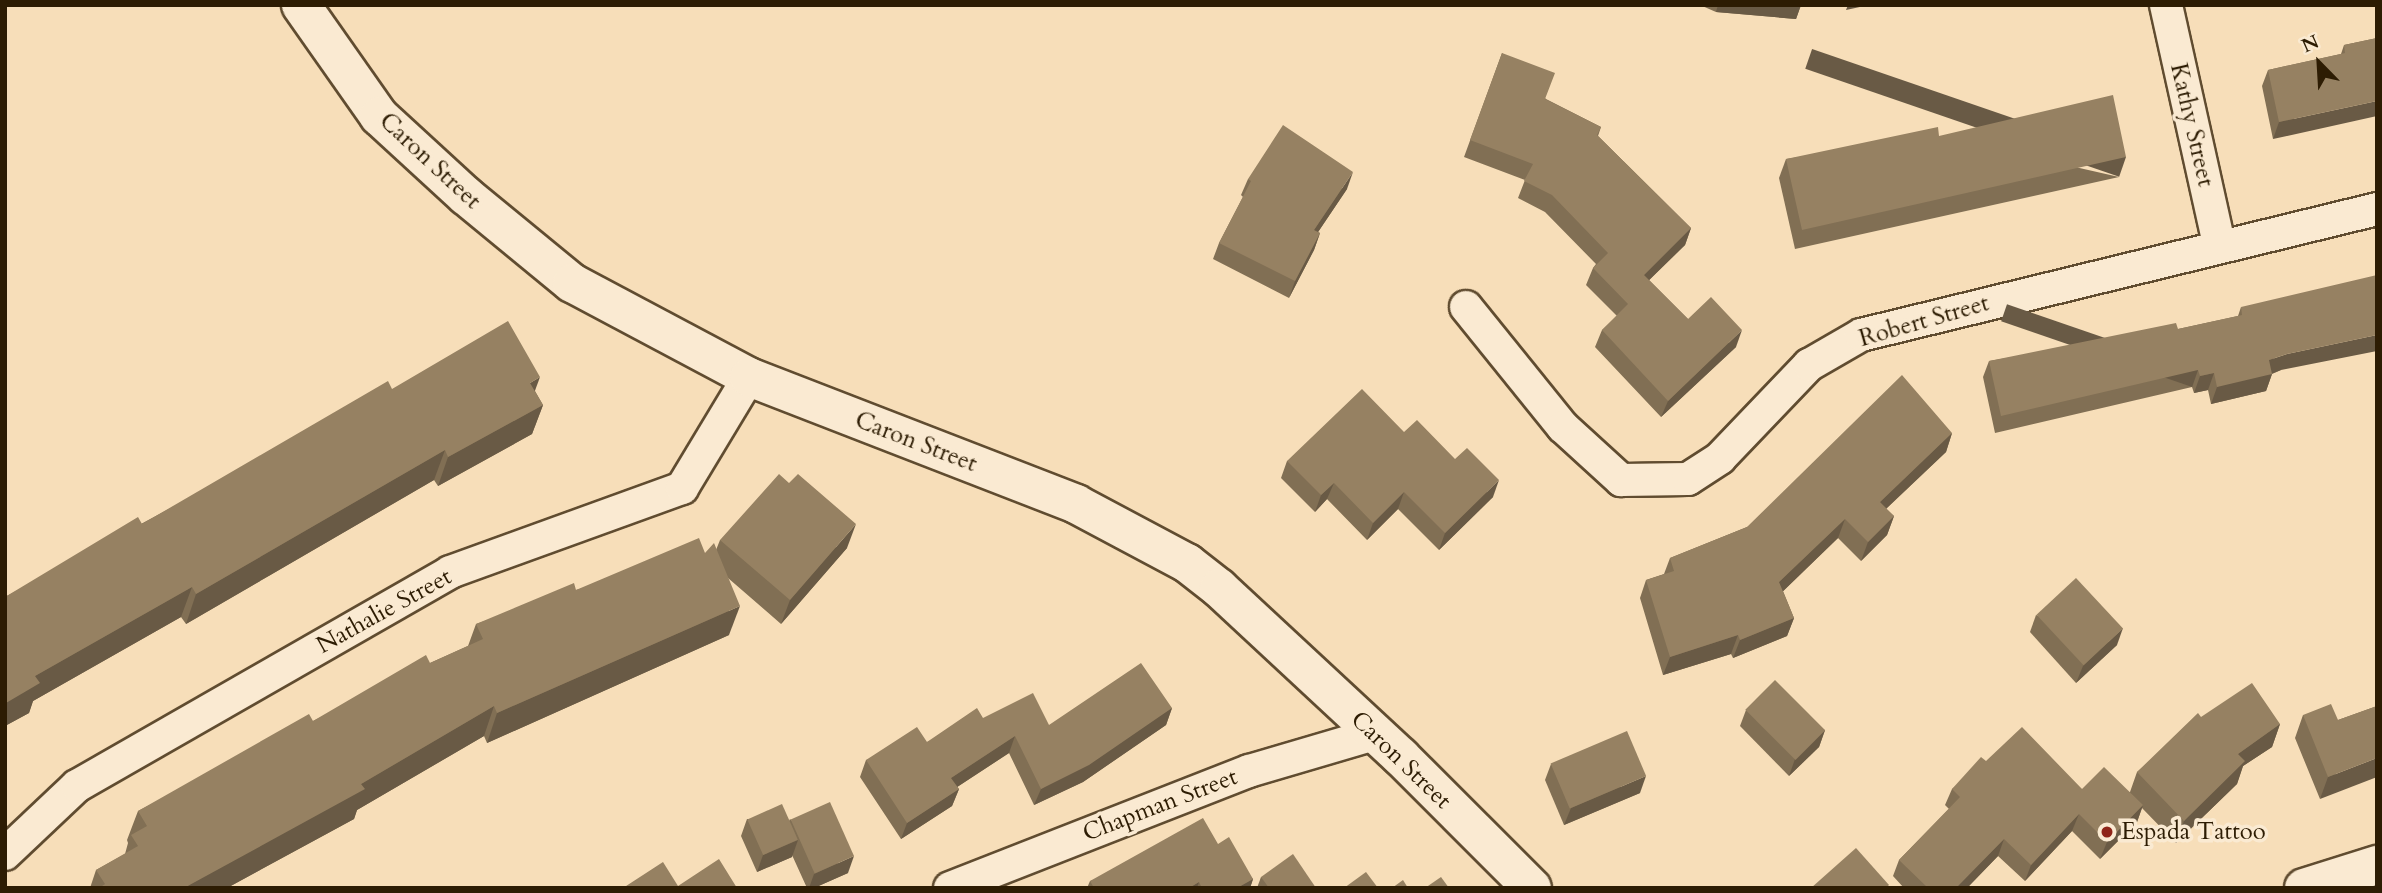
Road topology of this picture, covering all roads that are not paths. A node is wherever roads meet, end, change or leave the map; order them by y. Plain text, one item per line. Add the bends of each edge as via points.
1 (301, 5) edge
2 (2165, 5) edge
3 (2377, 209) edge
4 (2219, 244) junction
5 (1466, 307) dead end
6 (749, 377) junction
7 (1375, 734) junction
8 (5, 854) edge
9 (2377, 865) edge
10 (950, 888) edge
11 (1532, 888) edge
12 (2304, 888) edge

1 - 6 street, Caron Street via 379,116 466,196 572,283
2 - 4 street, Kathy Street
3 - 4 street, Robert Street
4 - 5 street, Robert Street via 1861,335 1809,365 1720,458 1688,479 1621,480 1563,428
6 - 7 street, Caron Street via 1076,504 1169,553 1219,588
6 - 8 street, Nathalie Street via 682,488 450,572 77,786
7 - 10 street, Chapman Street via 1249,771
7 - 11 street, Caron Street
9 - 12 street

